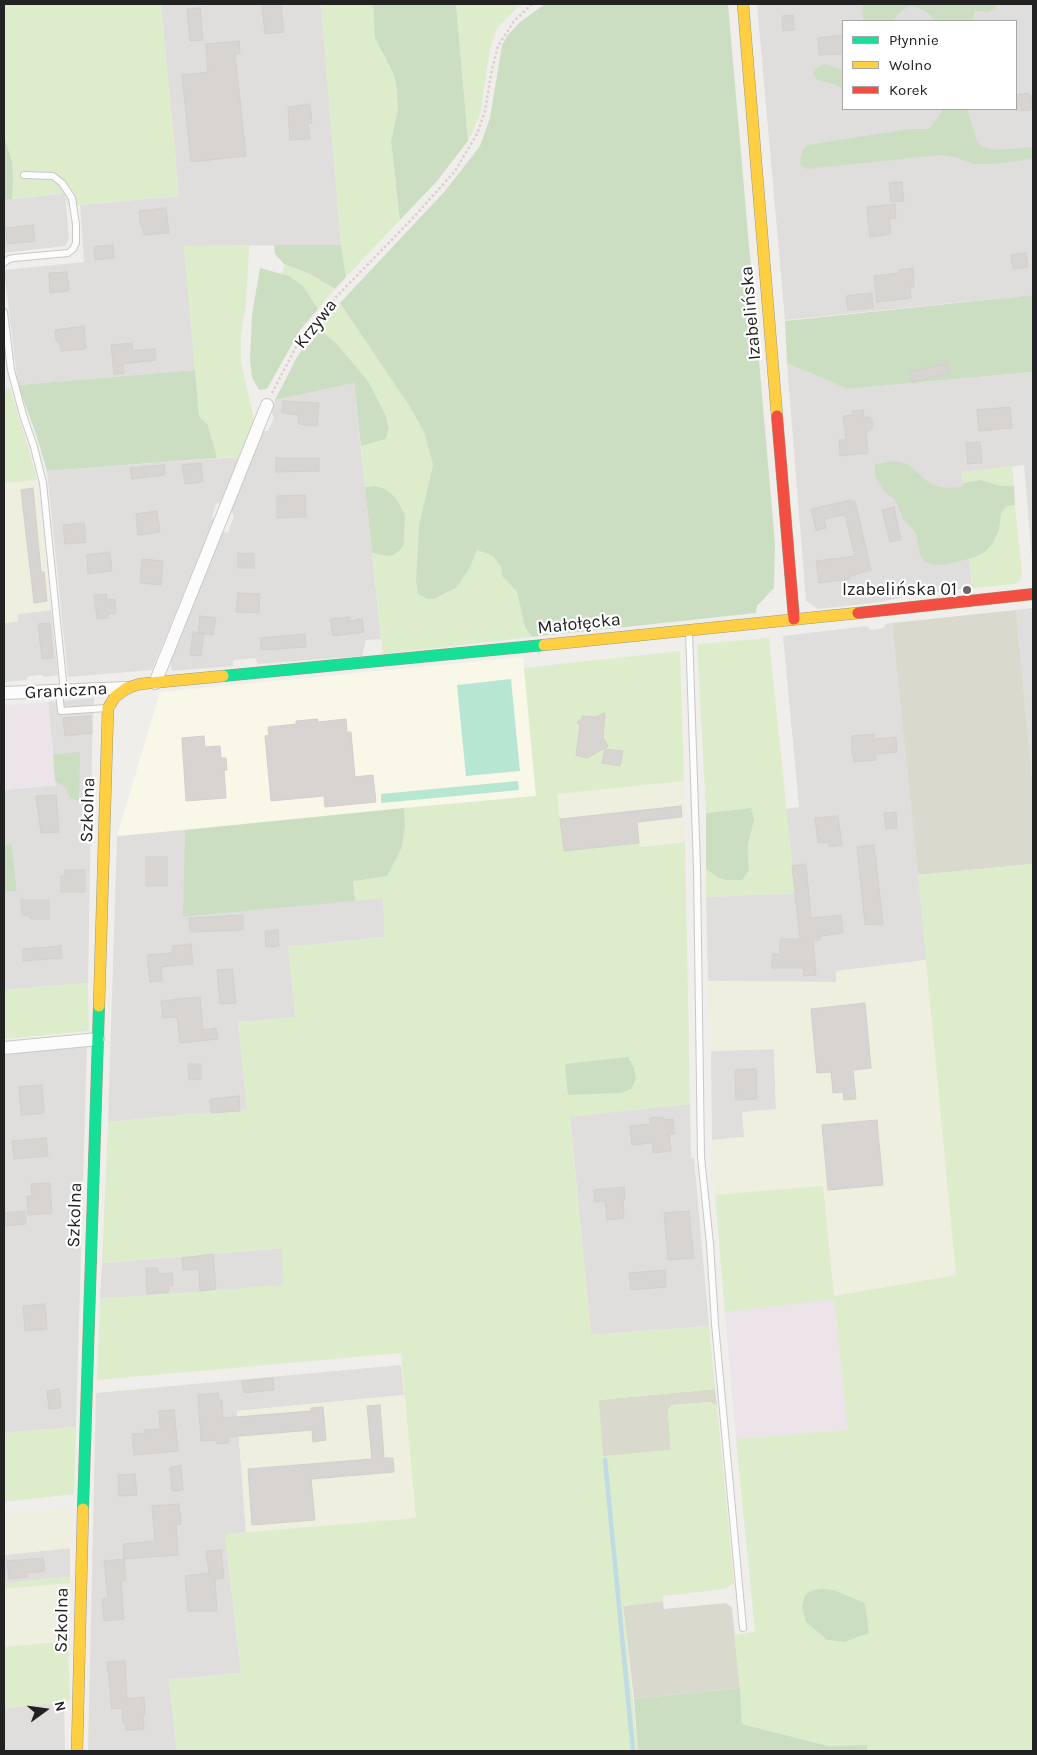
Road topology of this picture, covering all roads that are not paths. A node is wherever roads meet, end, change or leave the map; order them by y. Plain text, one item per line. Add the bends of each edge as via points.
1 (743, 4) edge
2 (24, 174) dead end
3 (4, 263) edge
4 (4, 312) edge
5 (267, 405) road end
6 (1033, 594) edge
7 (794, 620) junction
8 (689, 631) junction
9 (155, 683) junction
10 (127, 688) junction
11 (62, 691) junction
12 (4, 694) edge
13 (108, 708) junction
14 (98, 1039) junction
15 (4, 1048) edge
16 (743, 1628) dead end
17 (77, 1751) edge

1 - 7 street, Izabelińska
2 - 3 lane via 53,176 62,183 72,198 76,243 68,253 14,258
4 - 11 lane via 11,370 43,483
5 - 9 street
6 - 7 street, Małołęcka
7 - 8 street, Małołęcka
8 - 9 street, Małołęcka
8 - 16 lane via 698,869 701,1157
9 - 10 street, Małołęcka
10 - 11 street, Graniczna
10 - 13 street via 115,697
11 - 12 street, Graniczna
11 - 13 lane via 61,712
13 - 14 street, Szkolna
14 - 15 street
14 - 17 street, Szkolna

